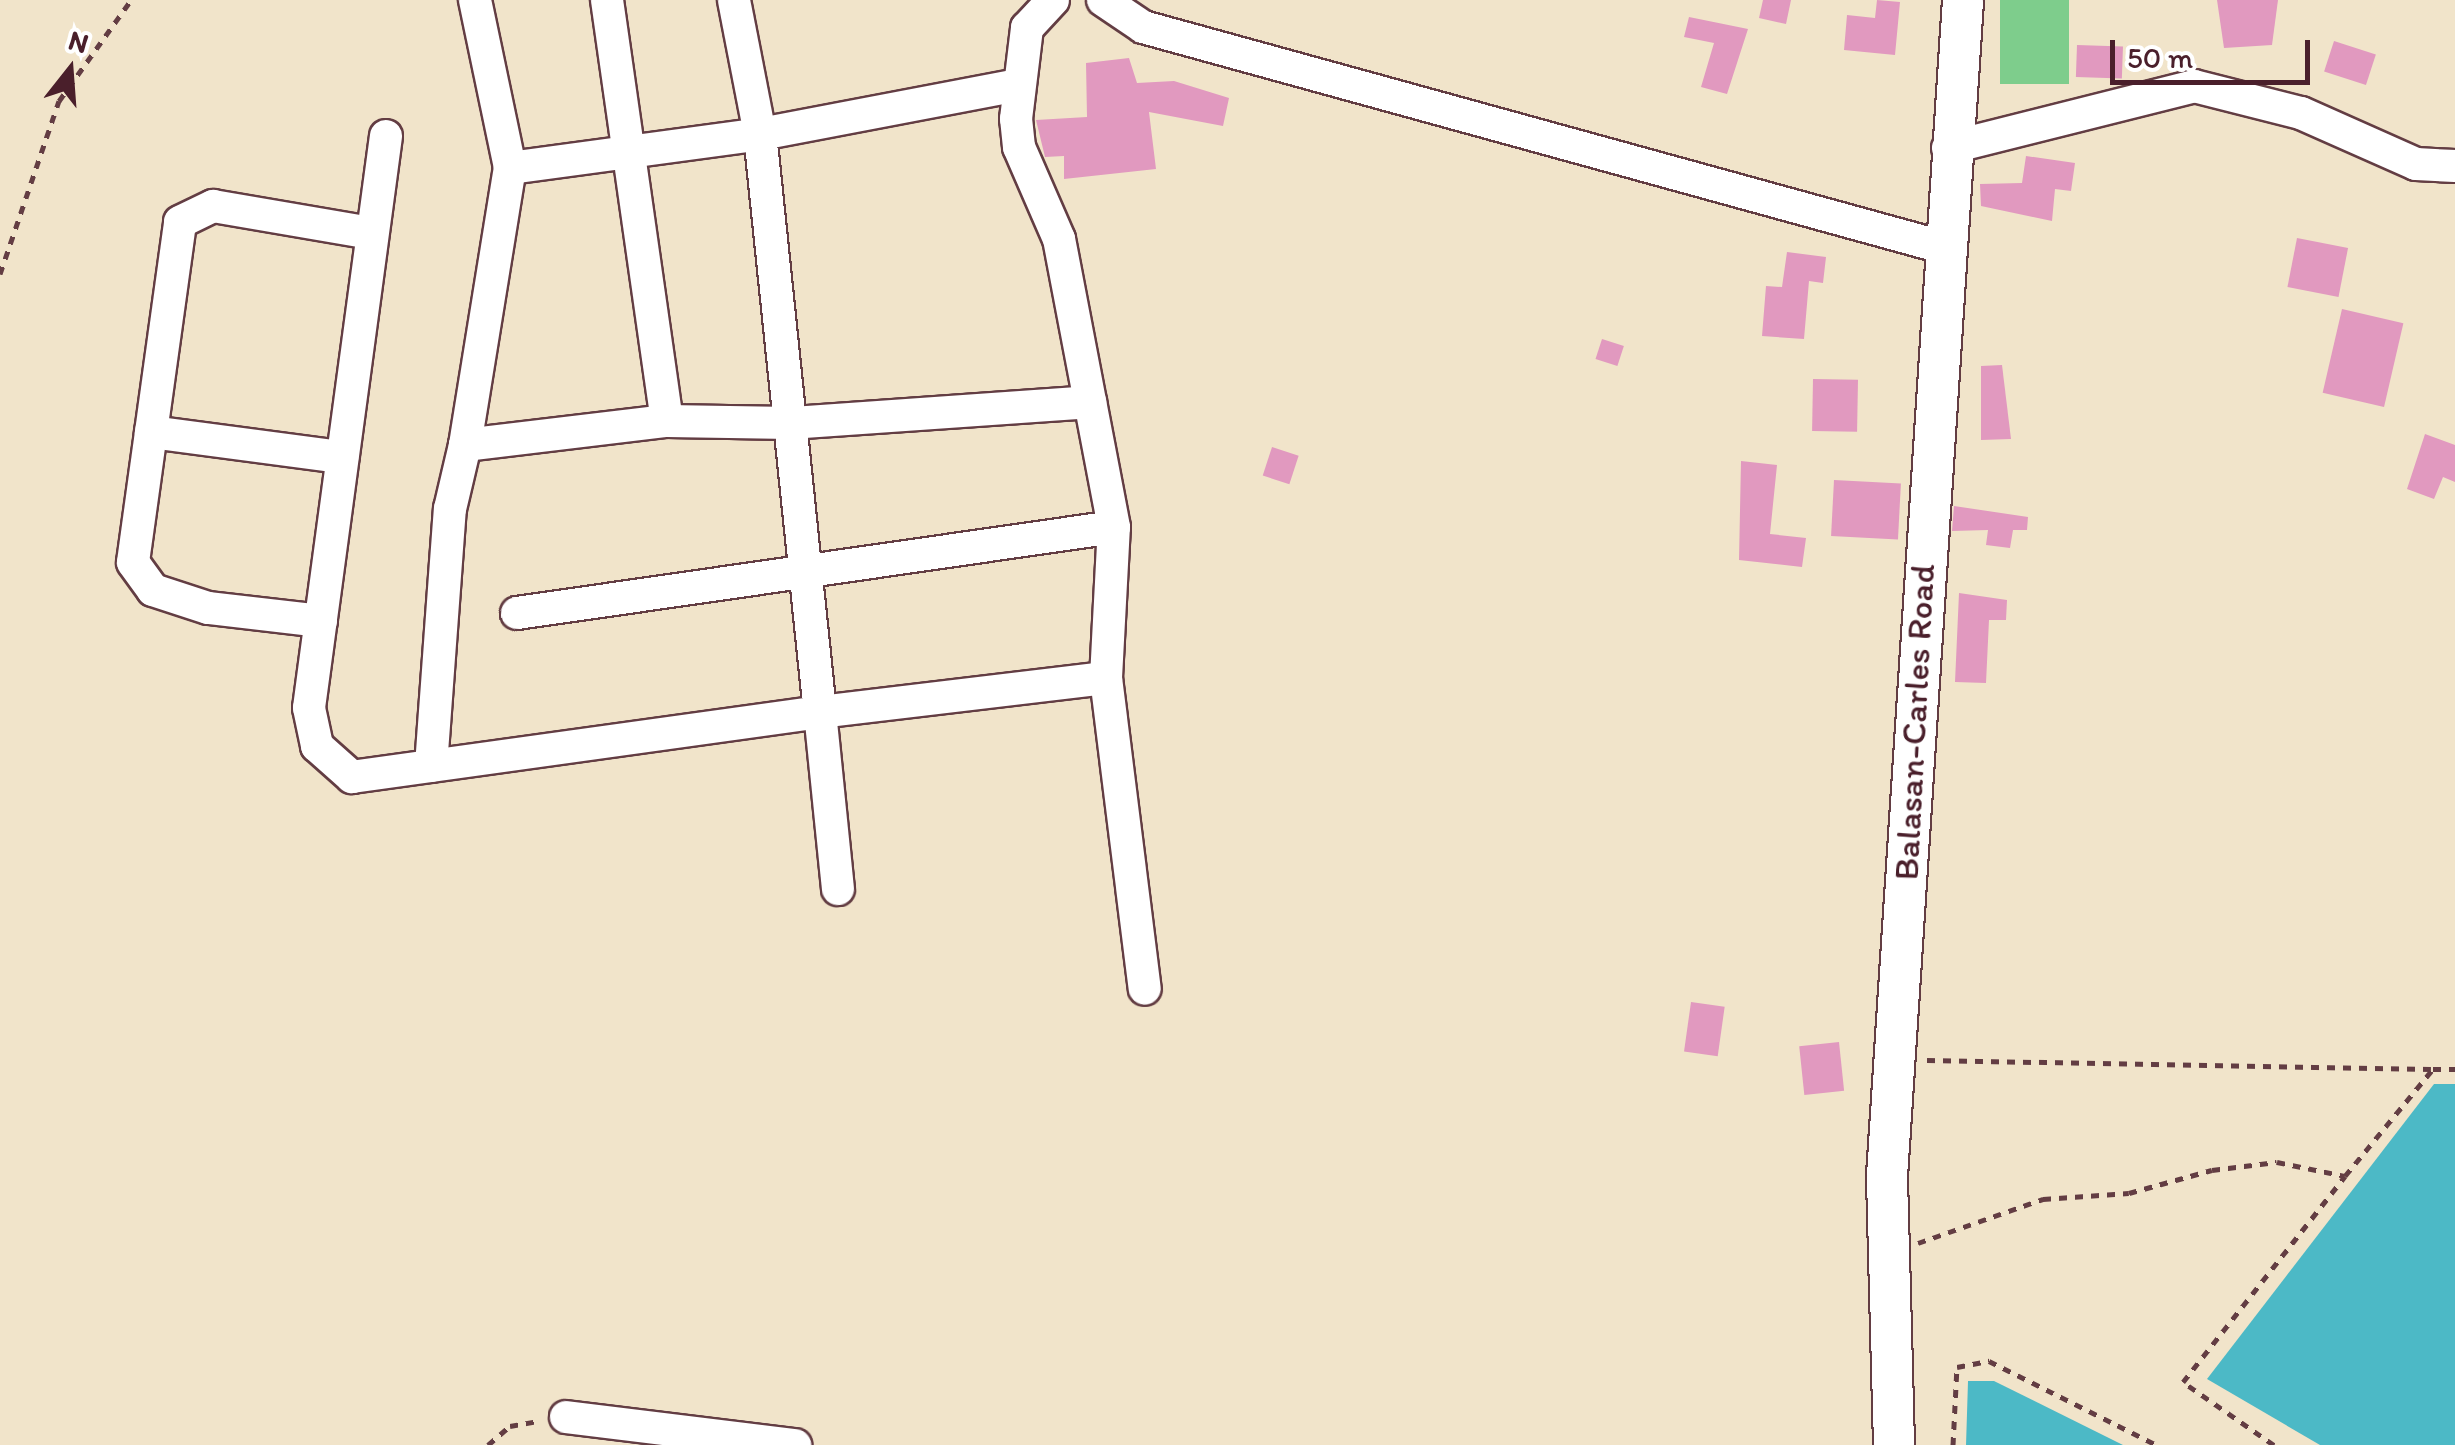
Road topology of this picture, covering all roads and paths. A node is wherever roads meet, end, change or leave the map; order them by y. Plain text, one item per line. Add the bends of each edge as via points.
1 (130, 0) edge
2 (475, 0) edge
3 (606, 0) edge
4 (734, 0) edge
5 (1053, 0) edge
6 (1103, 0) edge
7 (1962, 0) edge
8 (1018, 85) junction
9 (760, 134) junction
10 (386, 136) dead end
11 (1948, 148) junction
12 (634, 151) junction
13 (2455, 166) edge
14 (510, 168) junction
15 (372, 233) junction
16 (1942, 246) junction
17 (0, 274) edge
18 (1090, 402) junction
19 (667, 422) junction
20 (791, 424) junction
21 (152, 432) junction
22 (464, 445) junction
23 (342, 458) junction
24 (1114, 527) junction
25 (806, 575) junction
26 (517, 613) dead end
27 (321, 622) junction
28 (1106, 678) junction
29 (820, 712) junction
30 (431, 766) junction
31 (838, 890) dead end
32 (1145, 989) dead end
33 (1894, 1060) junction
34 (2455, 1069) edge
35 (2433, 1070) junction
36 (2345, 1176) junction
37 (1886, 1252) junction
38 (566, 1416) joint
39 (721, 1441) edge
40 (488, 1445) edge
41 (795, 1445) edge
42 (1894, 1445) edge
43 (1953, 1445) edge
44 (2157, 1445) edge
45 (2274, 1445) edge

1 - 17 path via 59,101
2 - 14 street
3 - 12 street
4 - 9 street
5 - 8 street via 1027,28
6 - 16 street via 1144,27
7 - 11 main road, Balasan-Carles Road
8 - 9 street
8 - 18 street via 1019,147 1059,238
9 - 12 street
9 - 20 street
10 - 15 street
11 - 13 street via 2194,86 2301,113 2416,164
11 - 16 main road, Balasan-Carles Road
12 - 14 street
12 - 19 street
14 - 22 street
15 - 21 street via 193,209 180,222
15 - 23 street
16 - 33 main road, Balasan-Carles Road
18 - 20 street
18 - 24 street
19 - 20 street
19 - 22 street
20 - 25 street
21 - 23 street
21 - 27 street via 133,562 139,579 208,608
22 - 30 street via 450,508
23 - 27 street
24 - 25 street
24 - 28 street
25 - 26 street
25 - 29 street
27 - 30 street via 310,708 317,746 352,777
28 - 29 street via 1096,686
28 - 32 street
29 - 30 street
29 - 31 street
33 - 35 path
33 - 37 main road, Balasan-Carles Road
34 - 35 path
35 - 36 path
36 - 37 path via 2276,1162 2212,1170 2129,1192 2042,1199
36 - 45 path via 2183,1382
37 - 42 main road, Balasan-Carles Road
38 - 39 street
38 - 40 path via 510,1426
39 - 41 street
43 - 44 path via 1957,1367 1990,1361

